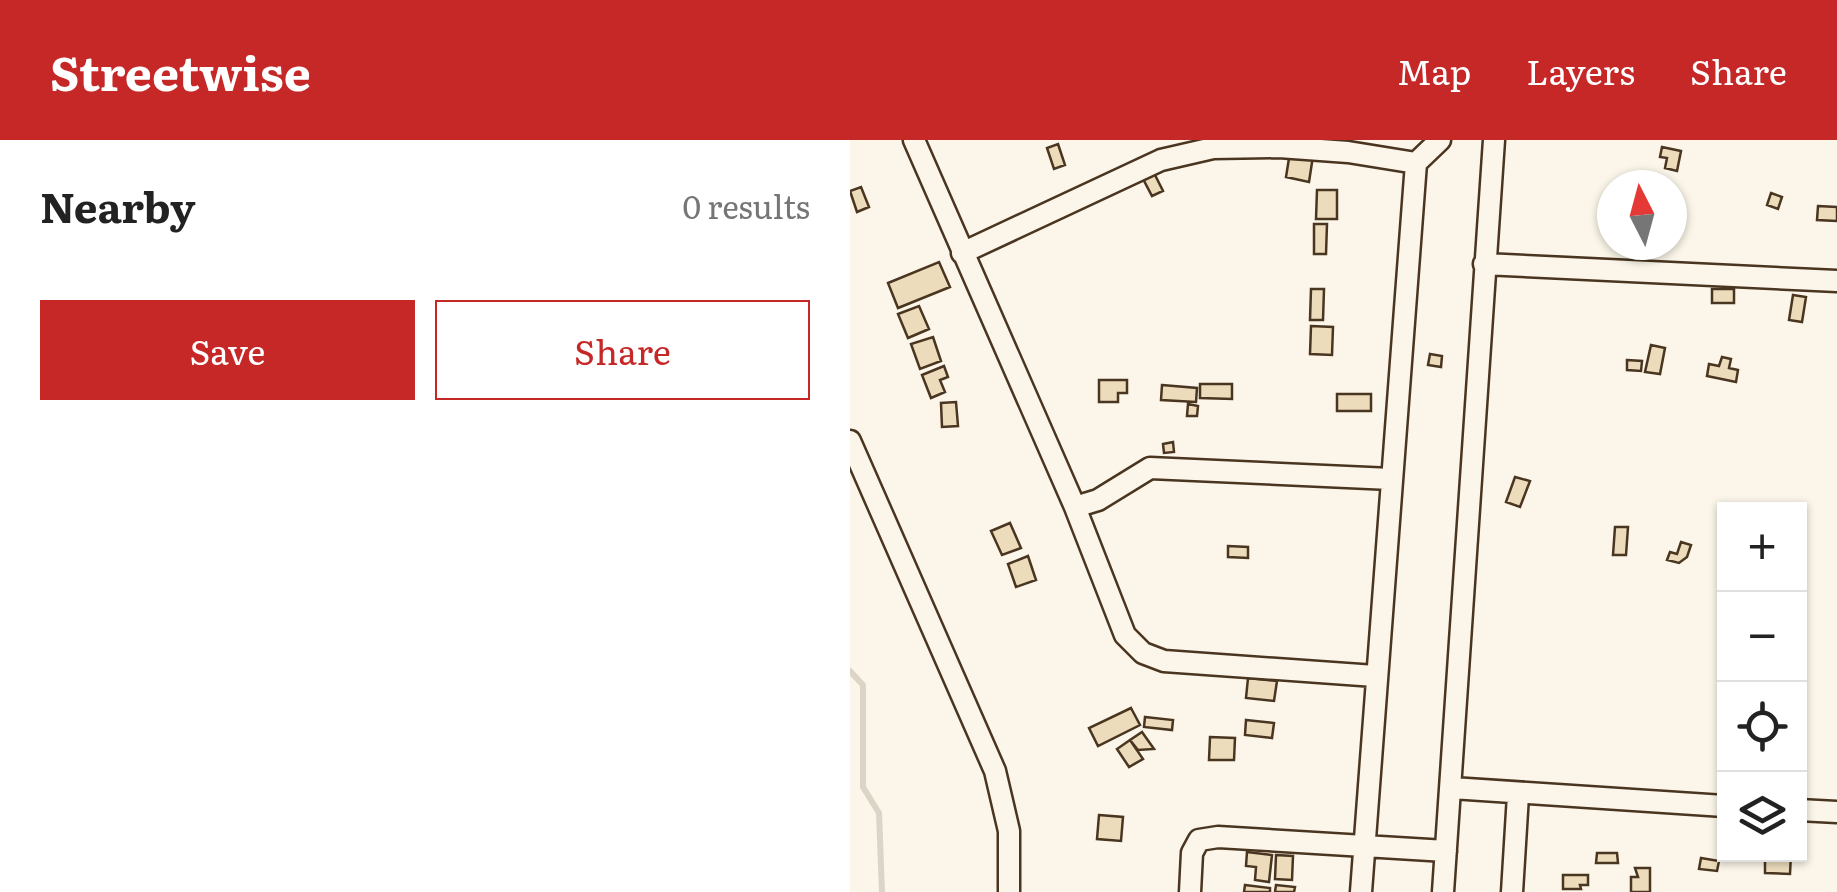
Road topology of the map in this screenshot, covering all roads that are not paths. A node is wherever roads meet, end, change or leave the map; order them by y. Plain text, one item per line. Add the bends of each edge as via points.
1 (914, 140) edge
2 (1440, 140) edge
3 (1494, 140) edge
4 (1416, 163) junction
5 (962, 253) junction
6 (1484, 264) junction
7 (1837, 281) edge
8 (850, 441) edge
9 (1390, 480) junction
10 (1075, 507) junction
11 (1374, 676) junction
12 (1452, 788) junction
13 (1518, 795) junction
14 (1717, 806) edge
15 (1807, 810) edge
16 (1837, 812) edge
17 (1364, 844) junction
18 (1446, 851) junction
19 (1009, 892) edge
20 (1190, 892) edge
21 (1361, 892) edge
22 (1443, 892) edge
23 (1512, 892) edge

1 - 5 street
2 - 4 street
3 - 6 street
4 - 5 street via 1348,152 1213,148 1162,160
4 - 9 street
5 - 10 street
6 - 7 street
6 - 12 street
8 - 19 street via 995,771 1009,831
9 - 10 street via 1150,468
9 - 11 street
10 - 11 street via 1125,635 1143,653 1164,662
11 - 17 street
12 - 13 street
12 - 18 street
13 - 14 street
13 - 23 street
15 - 16 street
17 - 18 street
17 - 20 street via 1199,840
17 - 21 street
18 - 22 street

